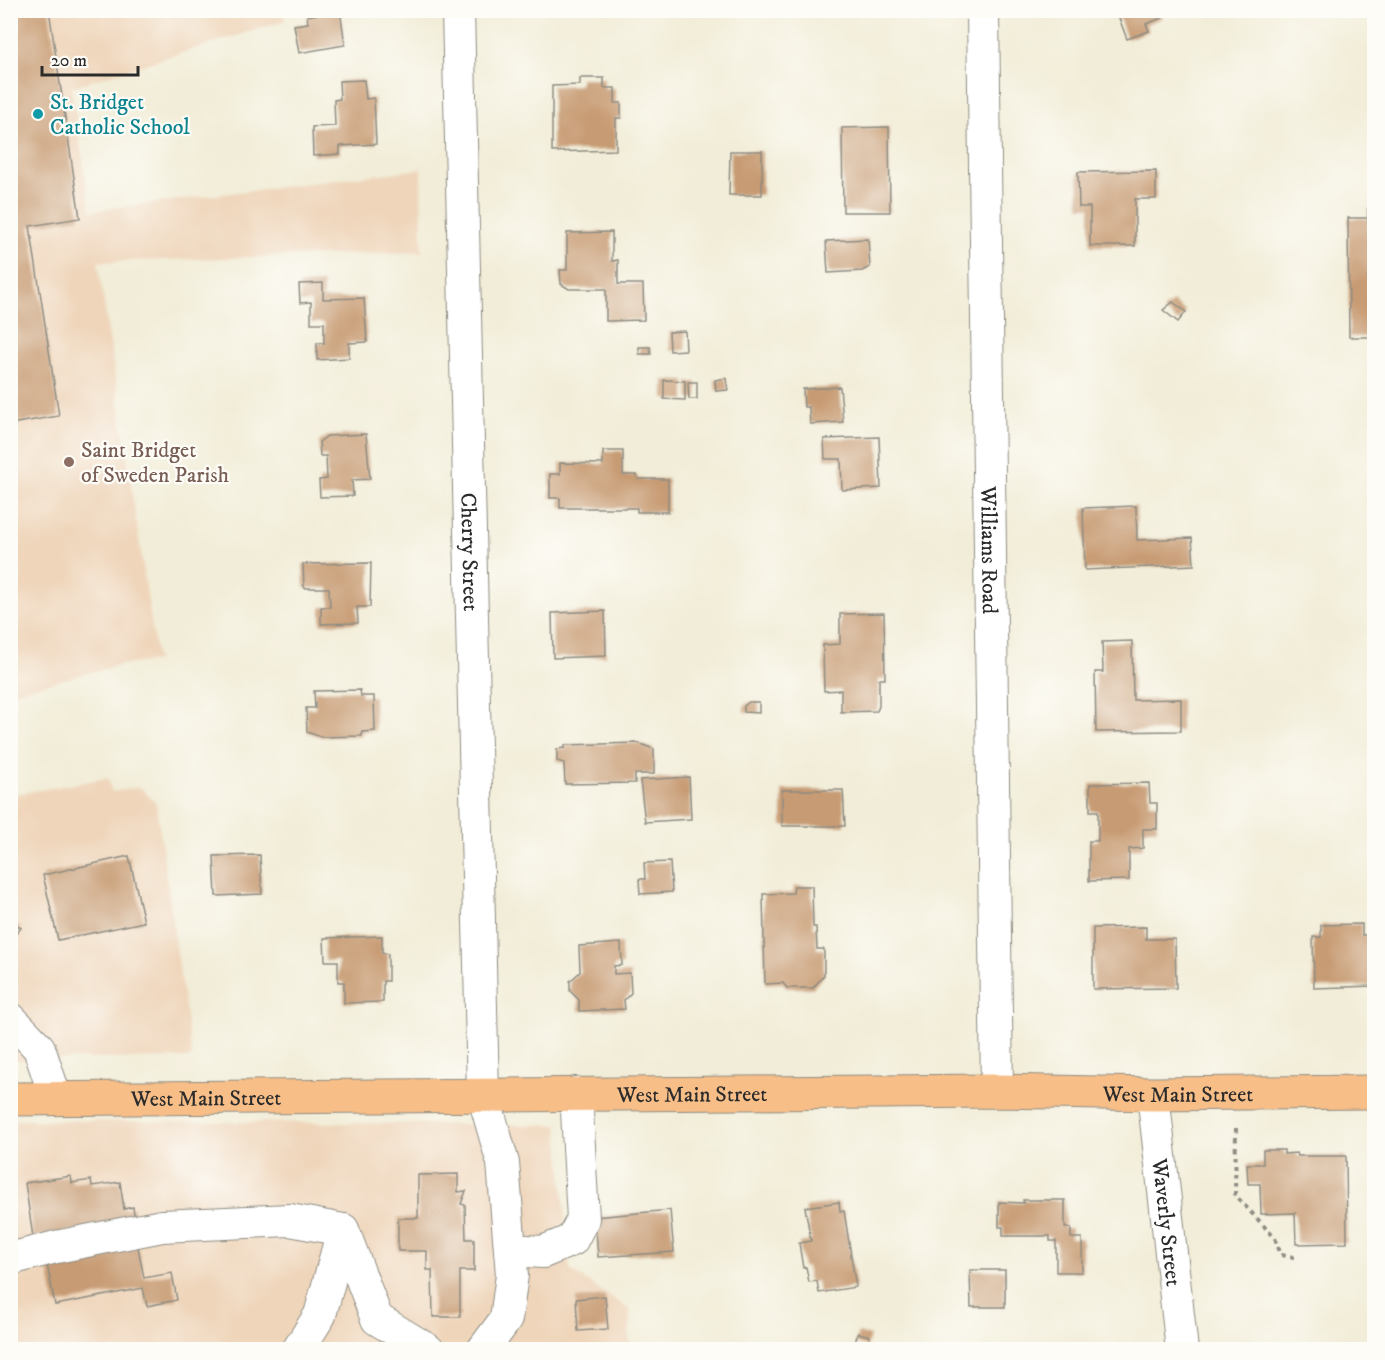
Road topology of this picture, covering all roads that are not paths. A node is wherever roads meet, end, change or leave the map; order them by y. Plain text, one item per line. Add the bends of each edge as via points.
1 (458, 10) edge
2 (982, 10) edge
3 (10, 1018) edge
4 (997, 1091) junction
5 (1374, 1092) edge
6 (576, 1093) junction
7 (483, 1094) junction
8 (1153, 1094) junction
9 (10, 1099) edge
10 (56, 1099) junction
11 (343, 1230) junction
12 (510, 1250) junction
13 (10, 1259) edge
14 (298, 1350) edge
15 (428, 1350) edge
16 (483, 1350) edge
17 (1182, 1350) edge

1 - 7 street, Cherry Street
2 - 4 street, Williams Road
3 - 10 street via 39,1048
4 - 6 main road, West Main Street
4 - 8 main road, West Main Street
5 - 8 main road, West Main Street
6 - 7 main road, West Main Street
6 - 12 street via 583,1219 572,1240 543,1252
7 - 10 main road, West Main Street
7 - 12 street, Cherry Street via 503,1163
8 - 17 street, Waverly Street
9 - 10 main road, West Main Street
11 - 13 street via 290,1220 162,1226
11 - 14 street via 320,1316
11 - 15 street via 377,1319
12 - 16 street, Cherry Street via 512,1275 506,1319

